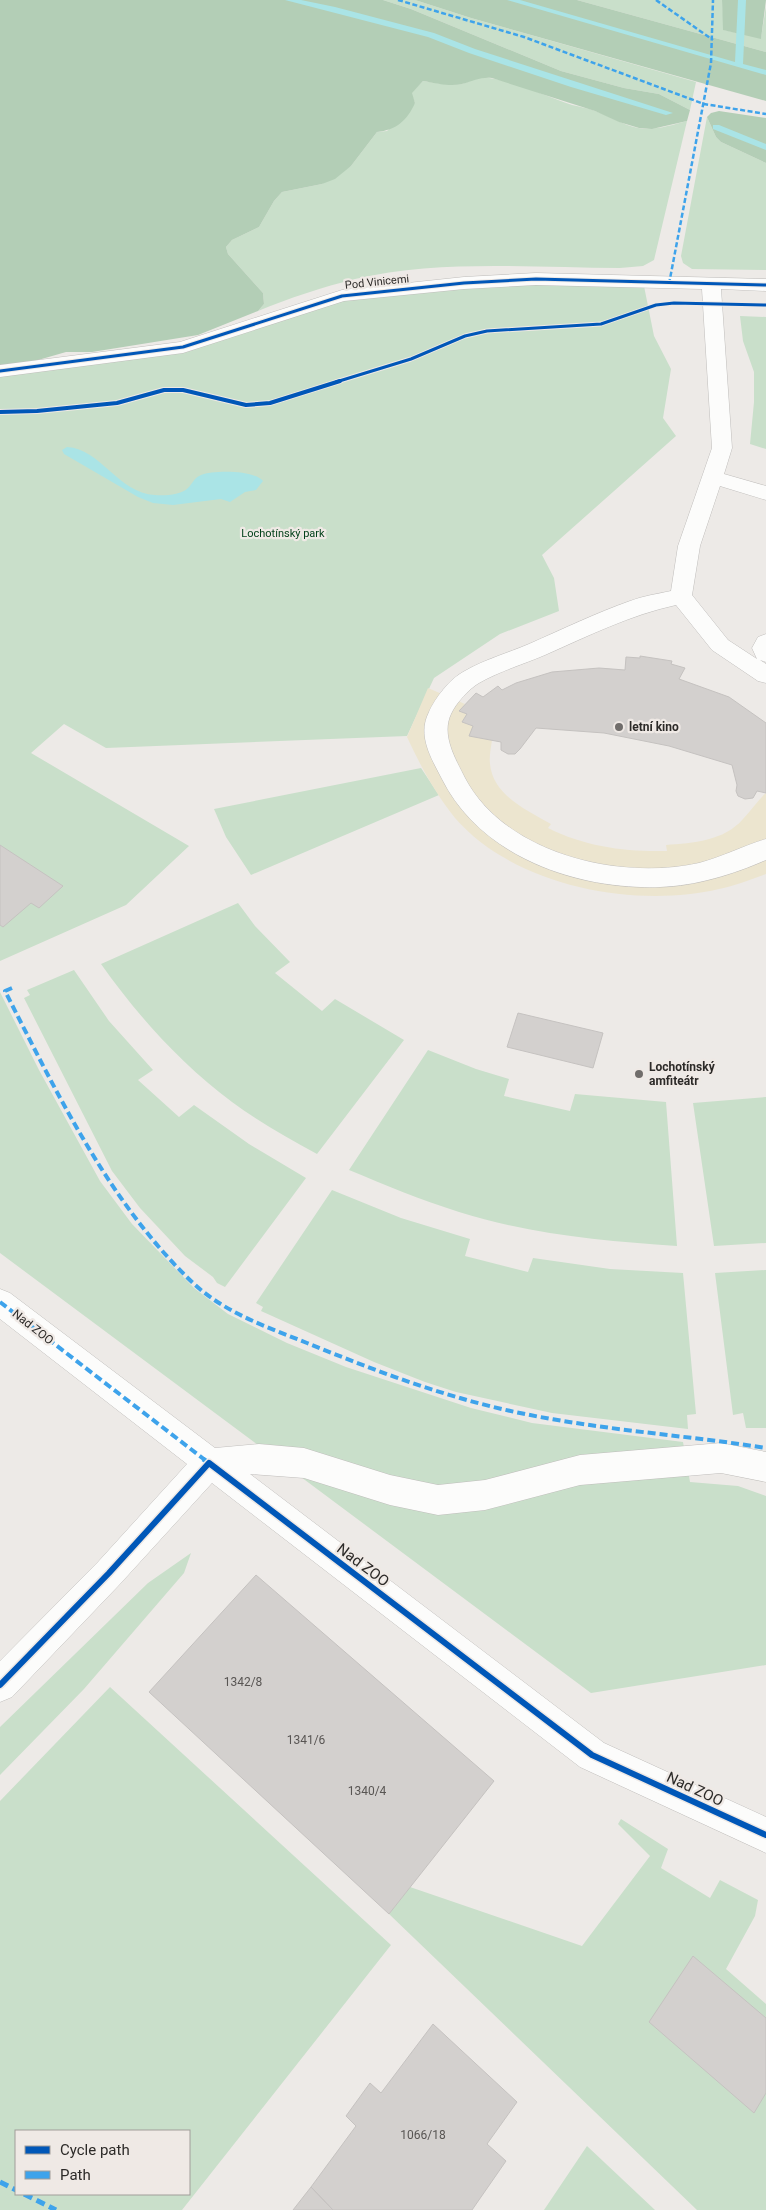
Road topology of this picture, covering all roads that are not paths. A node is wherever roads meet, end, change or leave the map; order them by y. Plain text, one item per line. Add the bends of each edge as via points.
1 (711, 283) junction
2 (766, 285) edge
3 (0, 371) edge
4 (712, 477) junction
5 (766, 493) edge
6 (681, 596) junction
7 (766, 642) edge
8 (766, 654) edge
9 (766, 675) edge
10 (766, 848) edge
11 (0, 1302) edge
12 (209, 1463) junction
13 (766, 1467) edge
14 (0, 1685) edge
15 (766, 1835) edge

1 - 2 street, Pod Vinicemi
1 - 3 street, Pod Vinicemi via 536,279 342,296 183,346
1 - 4 street via 722,448
4 - 5 street
4 - 6 street via 689,546
6 - 9 street via 720,645
6 - 10 street via 638,606 470,678 449,697 438,713 438,746 464,798 482,817 524,847 546,858 582,869 654,878 709,871
7 - 8 street via 763,648
11 - 12 street, Nad ZOO
12 - 13 street via 259,1459 304,1463 390,1490 438,1500 486,1495 599,1468 721,1458
12 - 14 street via 109,1573
12 - 15 street, Nad ZOO via 592,1755

